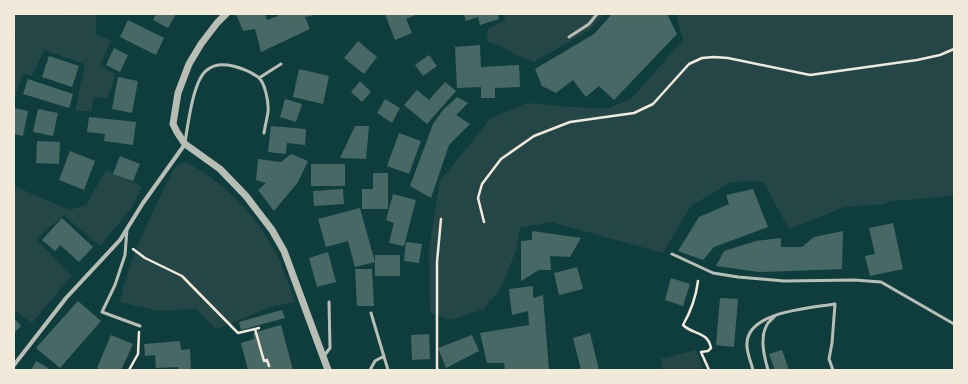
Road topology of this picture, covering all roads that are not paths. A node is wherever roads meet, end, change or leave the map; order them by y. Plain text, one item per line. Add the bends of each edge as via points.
1 (226, 14) edge
2 (597, 14) edge
3 (569, 37) dead end
4 (281, 64) dead end
5 (259, 78) junction
6 (264, 133) dead end
7 (185, 144) junction
8 (127, 229) junction
9 (672, 254) dead end
10 (329, 302) dead end
11 (371, 313) dead end
12 (778, 314) junction
13 (954, 324) edge
14 (140, 326) road end
15 (384, 356) junction
16 (324, 358) junction
17 (14, 365) edge
18 (328, 370) edge
19 (370, 370) edge
20 (388, 370) edge
21 (753, 370) edge
22 (768, 370) edge
23 (833, 370) edge

1 - 7 street via 201,44 182,80 173,124
2 - 3 lane via 589,24
4 - 5 lane
5 - 6 lane via 266,95 268,111
5 - 7 lane via 240,67 229,65 217,65 206,70 197,85
7 - 8 street
7 - 16 street via 220,169 246,196 272,230 284,251
8 - 14 lane via 126,255 102,312
8 - 17 street via 120,240 66,298
9 - 13 lane via 713,273 738,277 784,281 881,282
10 - 16 lane via 330,348
11 - 15 lane
12 - 21 lane via 752,329 747,342
12 - 22 lane via 768,323 763,340 763,354
12 - 23 lane via 835,304 830,359
15 - 19 lane via 375,360
15 - 20 lane
16 - 18 street

